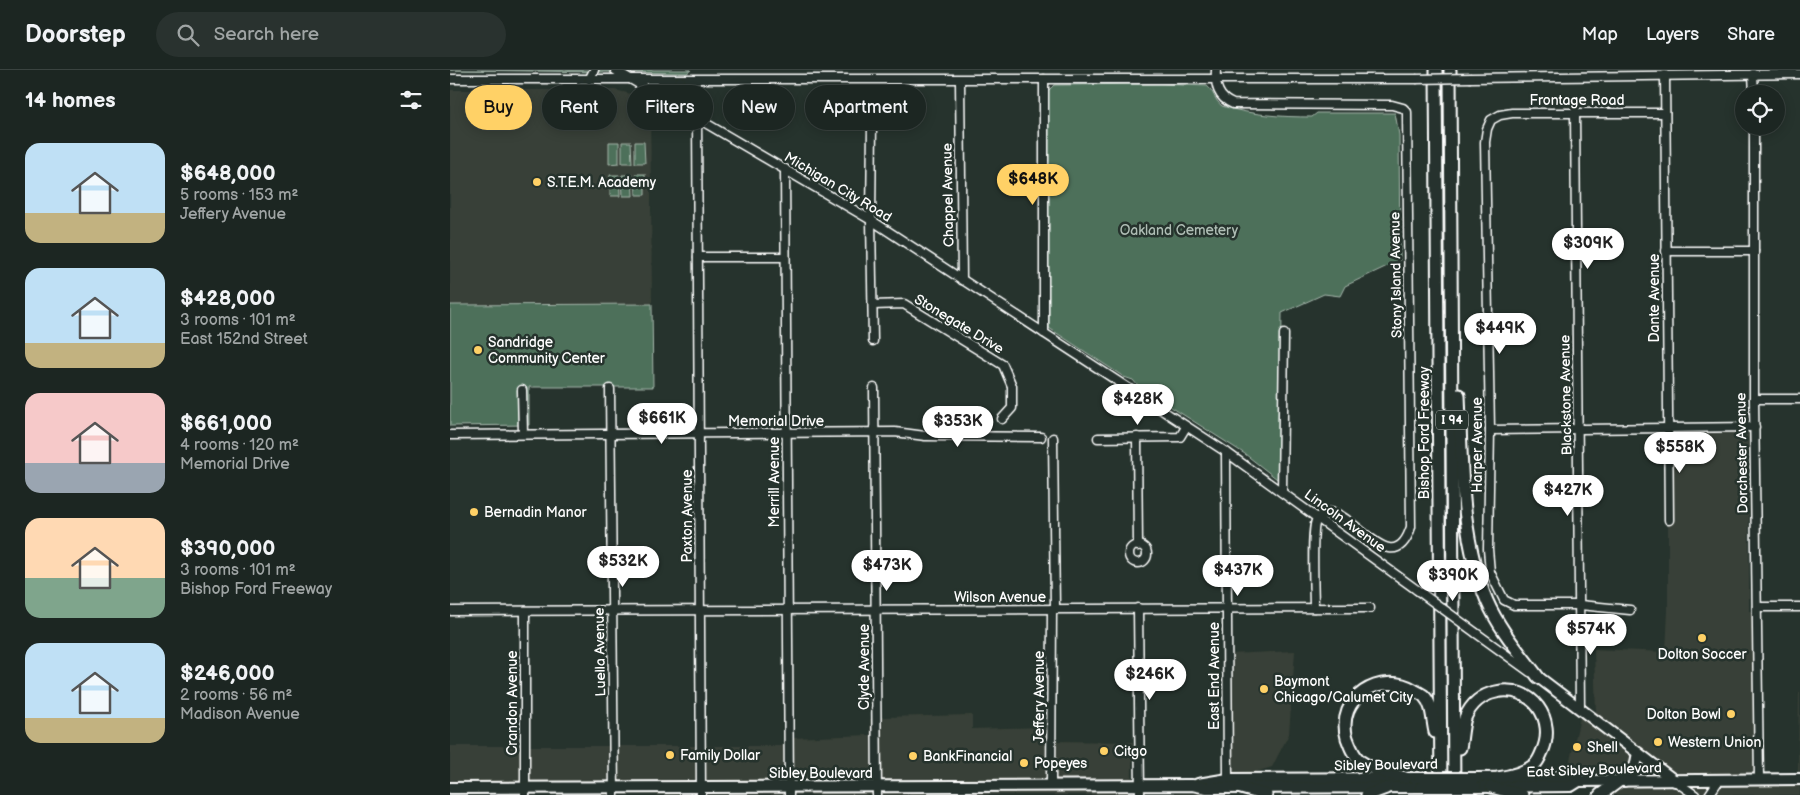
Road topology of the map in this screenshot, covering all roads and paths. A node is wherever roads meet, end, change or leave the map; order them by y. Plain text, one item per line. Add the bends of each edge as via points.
1 (594, 70) edge
2 (615, 70) edge
3 (696, 70) edge
4 (790, 70) edge
5 (876, 70) edge
6 (1046, 70) edge
7 (1436, 70) edge
8 (1450, 70) edge
9 (1716, 72) edge
10 (1791, 72) edge
11 (1216, 74) edge
12 (1754, 74) junction
13 (1800, 74) edge
14 (1665, 75) junction
15 (450, 79) edge
16 (589, 80) junction
17 (634, 80) junction
18 (680, 80) junction
19 (696, 80) junction
20 (790, 80) junction
21 (876, 80) junction
22 (960, 80) junction
23 (1045, 80) junction
24 (642, 85) edge
25 (677, 85) edge
26 (1754, 85) edge
27 (1575, 112) junction
28 (1665, 113) junction
29 (1491, 120) joint
30 (713, 126) edge
31 (697, 130) edge
32 (872, 130) edge
33 (1754, 135) edge
34 (785, 169) junction
35 (871, 220) junction
36 (1666, 251) junction
37 (1754, 251) junction
38 (698, 257) junction
39 (785, 257) junction
40 (962, 280) junction
41 (872, 305) junction
42 (1451, 309) junction
43 (1044, 333) junction
44 (1284, 334) dead end
45 (872, 341) dead end
46 (874, 388) dead end
47 (610, 389) dead end
48 (522, 390) dead end
49 (1754, 399) junction
50 (1800, 399) edge
51 (1002, 419) dead end
52 (1186, 427) junction
53 (1754, 427) junction
54 (1668, 428) junction
55 (1578, 429) junction
56 (1490, 430) junction
57 (786, 433) junction
58 (874, 433) junction
59 (523, 434) junction
60 (611, 434) junction
61 (699, 434) junction
62 (450, 435) edge
63 (1041, 437) dead end
64 (1137, 437) junction
65 (1053, 438) dead end
66 (1098, 438) dead end
67 (1226, 452) junction
68 (1282, 492) junction
69 (1317, 518) junction
70 (1669, 520) dead end
71 (1138, 546) dead end
72 (1580, 605) junction
73 (1757, 607) junction
74 (1800, 607) edge
75 (1138, 608) junction
76 (1226, 608) junction
77 (1314, 608) junction
78 (1370, 608) dead end
79 (1053, 609) junction
80 (700, 610) junction
81 (788, 610) junction
82 (876, 610) junction
83 (1630, 610) dead end
84 (450, 611) edge
85 (525, 611) junction
86 (612, 611) junction
87 (1538, 677) junction
88 (1580, 708) junction
89 (1441, 747) junction
90 (1638, 753) junction
91 (1454, 769) junction
92 (1406, 778) junction
93 (1758, 779) junction
94 (1800, 779) edge
95 (1719, 780) junction
96 (1622, 781) junction
97 (1675, 781) junction
98 (1494, 782) junction
99 (1420, 783) junction
100 (1051, 786) junction
101 (450, 788) edge
102 (1228, 788) edge
103 (1241, 788) junction
104 (1386, 788) junction
105 (1140, 790) edge
106 (525, 791) edge
107 (614, 791) edge
108 (701, 791) edge
109 (789, 791) edge
110 (877, 791) edge
111 (1441, 794) edge
112 (1266, 795) edge
113 (1368, 795) edge
114 (1454, 795) edge
115 (1522, 795) edge
116 (1600, 795) edge
117 (1695, 795) edge
118 (1709, 795) edge

1 - 16 street
2 - 17 street, Michigan City Road
3 - 19 street
4 - 20 street
5 - 21 street
6 - 23 street
7 - 89 highway, Bishop Ford Freeway / I 94
8 - 42 highway, Bishop Ford Freeway / I 94
9 - 12 street
9 - 14 street
10 - 12 street
10 - 13 street
11 - 14 street, bridge via 1416,79
11 - 23 street
11 - 69 street, Stony Island Avenue via 1217,90 1224,100 1233,104 1392,105 1407,112 1411,527 1399,546 1389,549 1338,513 1328,510
12 - 26 street
14 - 28 street, Dante Avenue
15 - 16 street
16 - 17 street
17 - 18 street
17 - 24 street, Michigan City Road
18 - 19 street
18 - 25 street
19 - 20 street
20 - 21 street
21 - 22 street
22 - 23 street
22 - 40 street, Chappel Avenue
23 - 43 street
27 - 28 street, Frontage Road
27 - 29 street, Frontage Road via 1500,115
27 - 55 street, Blackstone Avenue
28 - 36 street, Dante Avenue
29 - 56 street, Harper Avenue via 1485,142
30 - 34 street, Michigan City Road
31 - 38 street, Paxton Avenue
32 - 35 street
33 - 37 street, Dorchester Avenue
34 - 35 street, Michigan City Road
34 - 39 street, Merrill Avenue
35 - 40 street, Michigan City Road
35 - 41 street
36 - 37 street
36 - 54 street, Dante Avenue
37 - 49 street, Dorchester Avenue
38 - 39 street
38 - 61 street, Paxton Avenue
39 - 57 street, Merrill Avenue
40 - 43 street, Michigan City Road
41 - 45 street
41 - 51 street, Stonegate Drive via 904,304 1003,365 1012,386 1012,408
42 - 87 highway via 1459,385 1463,491 1475,566 1487,602 1504,632
42 - 91 highway, Bishop Ford Freeway / I 94
43 - 52 street, Lincoln Avenue
44 - 68 street
46 - 58 street, Clyde Avenue
47 - 60 street, Luella Avenue
48 - 59 street
49 - 50 street
49 - 53 street, Dorchester Avenue
52 - 64 street via 1180,437
52 - 67 street, Lincoln Avenue
53 - 54 street
53 - 73 street, Dorchester Avenue
54 - 55 street
54 - 70 street, Dante Avenue
55 - 56 street
55 - 72 street, Blackstone Avenue
56 - 72 street, Harper Avenue via 1488,549 1490,572 1504,600 1514,605
57 - 58 street, Memorial Drive
57 - 61 street, Memorial Drive
57 - 81 street, Merrill Avenue
58 - 63 street, Memorial Drive
58 - 82 street, Clyde Avenue
59 - 60 street, Memorial Drive
59 - 62 street, Memorial Drive
60 - 61 street, Memorial Drive
60 - 86 street, Luella Avenue
61 - 80 street, Paxton Avenue
64 - 66 street
64 - 71 street
65 - 79 street, Jeffery Avenue
67 - 68 street, Lincoln Avenue
67 - 76 street, East End Avenue
68 - 69 street, Lincoln Avenue
69 - 77 street via 1313,525
69 - 87 street, Lincoln Avenue, bridge
72 - 83 street
72 - 88 street, Blackstone Avenue
73 - 74 street
73 - 93 street, Dorchester Avenue
75 - 76 street, Wilson Avenue
75 - 79 street, Wilson Avenue
75 - 105 street
76 - 77 street, Wilson Avenue
76 - 102 street, East End Avenue
77 - 78 street, Wilson Avenue
79 - 82 street, Wilson Avenue
79 - 100 street, Jeffery Avenue
80 - 81 street, Wilson Avenue
80 - 86 street, Wilson Avenue
80 - 108 street, Paxton Avenue
81 - 82 street, Wilson Avenue
81 - 109 street, Merrill Avenue
82 - 110 street, Clyde Avenue
84 - 85 street, Wilson Avenue
85 - 86 street, Wilson Avenue
85 - 106 street, Crandon Avenue
86 - 107 street, Luella Avenue
87 - 88 main road, Lincoln Avenue
88 - 90 main road, Lincoln Avenue
89 - 92 highway via 1430,706 1424,696 1401,683 1384,683 1359,694 1345,716 1350,748 1359,760 1376,770
89 - 111 highway, Bishop Ford Freeway / I 94
90 - 96 main road via 1634,772
90 - 97 main road, Lincoln Avenue
91 - 98 highway via 1463,727 1472,706 1488,693 1511,691 1524,694 1534,702 1547,722 1546,744 1534,765
91 - 114 highway, Bishop Ford Freeway / I 94
92 - 99 main road, Sibley Boulevard
92 - 102 main road, Sibley Boulevard
93 - 94 main road, East Sibley Boulevard
93 - 95 main road, East Sibley Boulevard
95 - 97 main road, East Sibley Boulevard
95 - 118 street
96 - 97 main road, East Sibley Boulevard
96 - 98 main road, East Sibley Boulevard via 1580,781 1568,777
96 - 116 highway
97 - 117 street, Lincoln Avenue
98 - 99 main road, bridge
98 - 115 highway
99 - 104 main road, Sibley Boulevard
100 - 105 main road, Sibley Boulevard
100 - 110 main road, Sibley Boulevard
101 - 106 main road, Sibley Boulevard
102 - 103 main road, Sibley Boulevard
102 - 105 main road, Sibley Boulevard via 1192,785
103 - 104 main road, Sibley Boulevard
103 - 112 highway
104 - 113 highway
106 - 107 main road, Sibley Boulevard
107 - 108 main road, Sibley Boulevard
108 - 109 main road, Sibley Boulevard
109 - 110 main road, Sibley Boulevard

